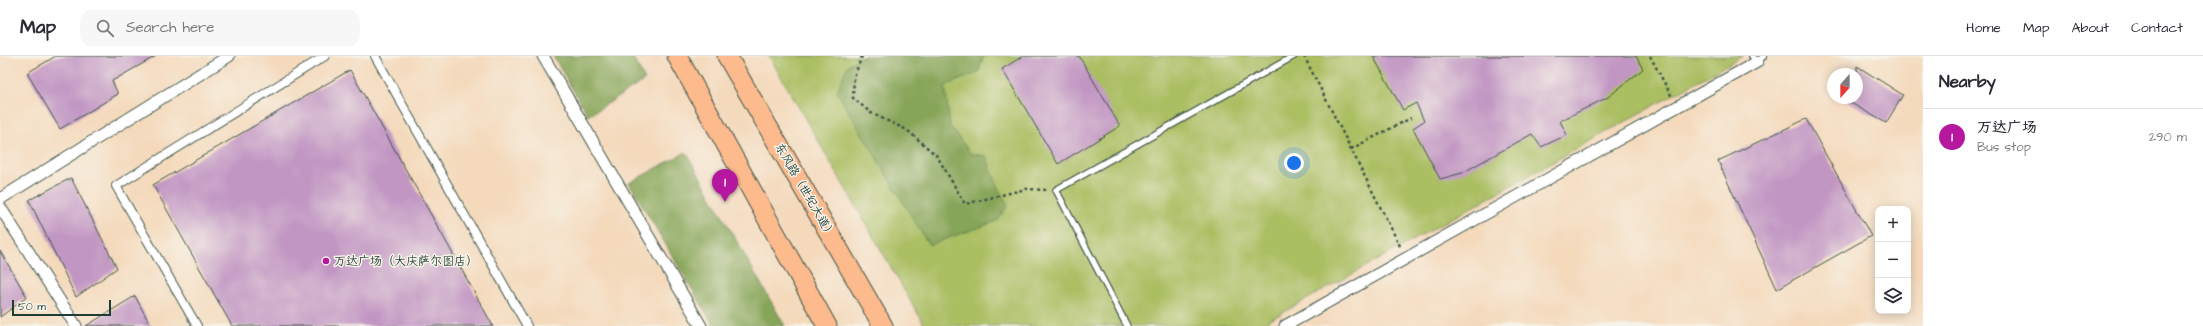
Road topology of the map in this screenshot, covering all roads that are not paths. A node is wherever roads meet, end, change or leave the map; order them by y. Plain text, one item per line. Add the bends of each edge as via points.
1 (229, 56) edge
2 (325, 56) edge
3 (375, 56) edge
4 (543, 56) edge
5 (677, 56) edge
6 (726, 56) edge
7 (1294, 56) edge
8 (1758, 58) edge
9 (0, 199) edge
10 (0, 207) edge
11 (76, 326) edge
12 (198, 326) edge
13 (526, 326) edge
14 (702, 326) edge
15 (827, 326) edge
16 (883, 326) edge
17 (1127, 326) edge
18 (1285, 326) edge

1 - 9 street
2 - 12 street via 116,186
3 - 13 street
4 - 14 street
5 - 15 highway
6 - 16 highway, 东风路（世纪大道）
7 - 17 lane via 1056,190
8 - 18 street via 1677,107
10 - 11 street

